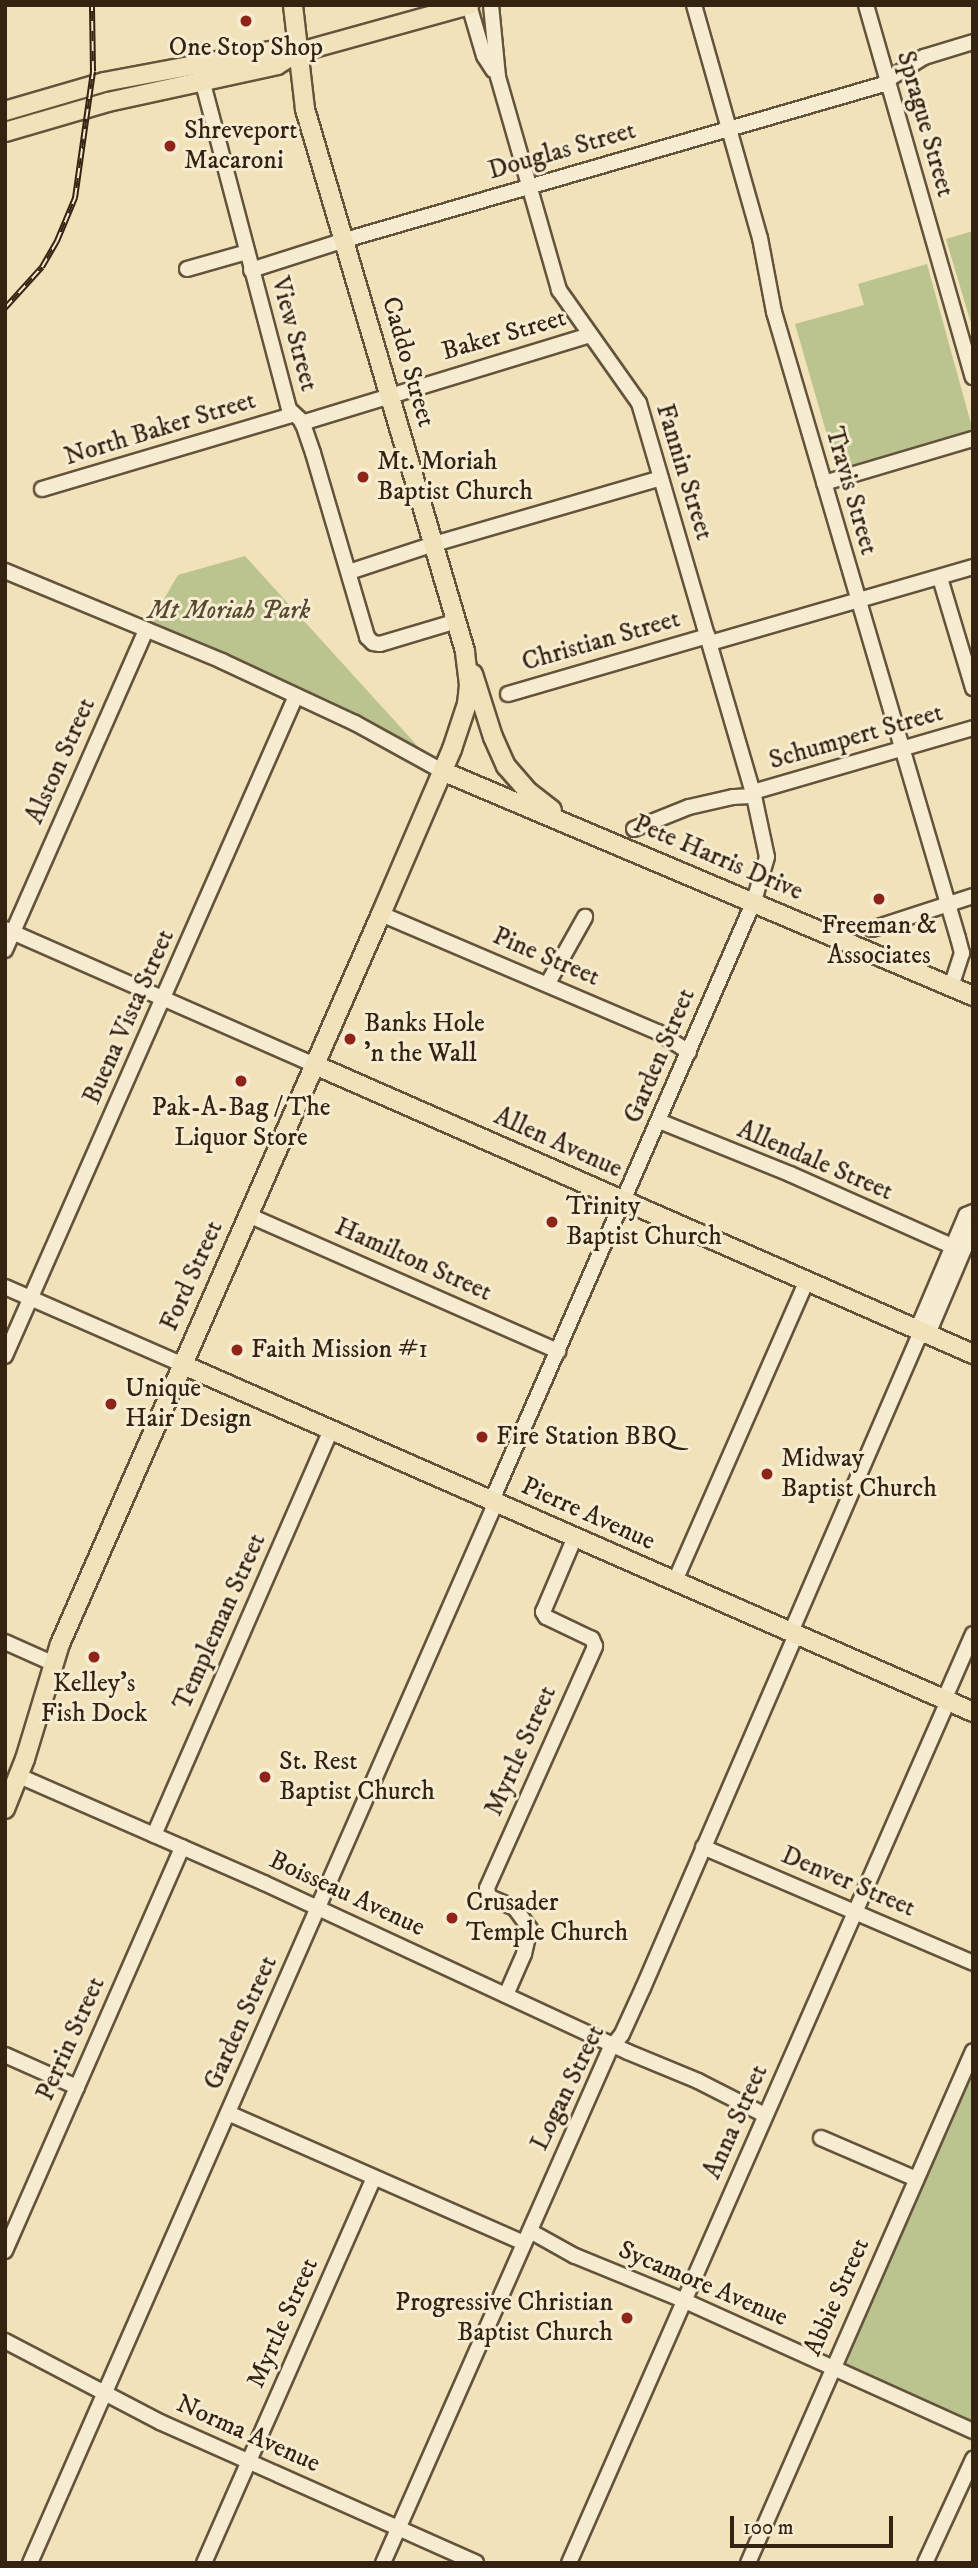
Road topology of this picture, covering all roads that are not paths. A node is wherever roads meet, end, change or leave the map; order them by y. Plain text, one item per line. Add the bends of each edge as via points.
1 (293, 5) edge
2 (469, 5) edge
3 (491, 5) edge
4 (694, 5) edge
5 (866, 5) edge
6 (973, 42) edge
7 (296, 53) junction
8 (200, 74) junction
9 (498, 77) junction
10 (887, 82) junction
11 (5, 111) edge
12 (728, 128) junction
13 (5, 132) edge
14 (529, 186) junction
15 (345, 240) junction
16 (247, 252) junction
17 (187, 269) dead end
18 (251, 270) junction
19 (590, 335) junction
20 (973, 377) edge
21 (391, 394) junction
22 (297, 419) junction
23 (973, 439) edge
24 (661, 478) junction
25 (824, 483) junction
26 (42, 489) dead end
27 (434, 544) junction
28 (973, 567) edge
29 (5, 571) edge
30 (349, 572) junction
31 (940, 578) junction
32 (858, 600) junction
33 (457, 621) junction
34 (146, 630) junction
35 (709, 639) junction
36 (465, 651) junction
37 (973, 688) edge
38 (508, 694) dead end
39 (296, 696) junction
40 (973, 728) edge
41 (901, 750) junction
42 (442, 771) junction
43 (754, 794) junction
44 (571, 825) junction
45 (634, 829) dead end
46 (973, 896) edge
47 (754, 901) junction
48 (947, 904) junction
49 (381, 914) junction
50 (585, 917) dead end
51 (872, 929) dead end
52 (9, 931) edge
53 (5, 950) edge
54 (548, 983) junction
55 (951, 987) junction
56 (973, 996) edge
57 (163, 998) junction
58 (689, 1052) junction
59 (314, 1065) junction
60 (659, 1121) junction
61 (624, 1200) junction
62 (973, 1212) edge
63 (248, 1215) junction
64 (973, 1228) edge
65 (952, 1246) junction
66 (807, 1281) junction
67 (5, 1287) edge
68 (32, 1299) junction
69 (922, 1332) junction
70 (558, 1351) junction
71 (973, 1354) edge
72 (5, 1356) edge
73 (181, 1364) junction
74 (331, 1429) junction
75 (494, 1501) junction
76 (575, 1537) junction
77 (675, 1581) junction
78 (793, 1633) junction
79 (973, 1634) edge
80 (5, 1642) edge
81 (52, 1663) junction
82 (946, 1700) junction
83 (973, 1712) edge
84 (19, 1776) junction
85 (5, 1810) edge
86 (154, 1835) junction
87 (182, 1847) junction
88 (704, 1847) junction
89 (318, 1909) junction
90 (855, 1913) junction
91 (973, 1963) edge
92 (506, 1995) junction
93 (614, 2045) junction
94 (973, 2051) edge
95 (5, 2055) edge
96 (77, 2087) junction
97 (228, 2113) junction
98 (765, 2115) junction
99 (821, 2138) dead end
100 (916, 2179) junction
101 (373, 2180) junction
102 (527, 2237) junction
103 (5, 2251) edge
104 (685, 2301) junction
105 (5, 2341) edge
106 (832, 2368) junction
107 (104, 2395) junction
108 (973, 2431) edge
109 (973, 2459) edge
110 (249, 2461) junction
111 (398, 2528) junction
112 (30, 2563) edge
113 (204, 2563) edge
114 (383, 2563) edge
115 (476, 2563) edge
116 (569, 2563) edge
117 (748, 2563) edge
118 (925, 2563) edge

1 - 7 main road, Caddo Street
2 - 7 main road
2 - 9 street, Fannin Street via 484,56
3 - 9 street, Fannin Street
4 - 12 street, Travis Street
5 - 10 street, Sprague Street
6 - 10 street, Douglas Street via 924,57
7 - 8 main road via 277,65
7 - 15 main road, Caddo Street via 305,109
8 - 11 main road via 104,82
8 - 13 main road
8 - 16 street, View Street
9 - 14 street, Fannin Street
10 - 12 street, Douglas Street
10 - 20 street, Sprague Street
12 - 14 street, Douglas Street
12 - 25 street, Travis Street via 760,238 774,312
14 - 15 street, Douglas Street
14 - 19 street, Fannin Street via 559,290
15 - 18 street, Douglas Street
15 - 21 main road, Caddo Street
16 - 17 street
16 - 18 street, View Street
18 - 22 street, View Street
19 - 21 street, Baker Street
19 - 24 street, Fannin Street via 639,404
21 - 22 street, Baker Street
21 - 27 main road, Caddo Street
22 - 26 street, North Baker Street
22 - 30 street, View Street
23 - 25 street
24 - 27 street
24 - 35 street, Fannin Street
25 - 32 street, Travis Street
27 - 30 street
27 - 33 main road, Caddo Street
28 - 31 street, Christian Street
29 - 34 street
30 - 33 street, View Street via 373,643
31 - 32 street, Christian Street
31 - 37 street
32 - 35 street, Christian Street
32 - 41 street, Travis Street
33 - 36 main road, Caddo Street
34 - 39 street
34 - 52 street, Alston Street
35 - 38 street, Christian Street
35 - 43 street, Fannin Street
36 - 42 main road, Caddo Street via 467,704
36 - 44 main road via 506,766 529,792
39 - 42 street
39 - 57 street, Buena Vista Street
40 - 41 street, Schumpert Street
41 - 43 street, Schumpert Street
41 - 48 street, Travis Street
42 - 44 main road, Pete Harris Drive
42 - 49 main road, Ford Street
43 - 45 street, Schumpert Street via 689,807
43 - 47 street, Fannin Street via 767,857
44 - 47 main road, Pete Harris Drive
46 - 48 street
47 - 55 main road, Pete Harris Drive
47 - 58 street, Garden Street
48 - 51 street
48 - 55 street, Travis Street via 962,953
49 - 54 street, Pine Street
49 - 59 main road, Ford Street
50 - 54 street
52 - 53 street, Alston Street
52 - 57 street
54 - 58 street, Pine Street via 658,1032
55 - 56 main road, Pete Harris Drive
57 - 59 street
57 - 68 street, Buena Vista Street
58 - 60 street, Garden Street
59 - 61 main road, Allen Avenue
59 - 63 main road, Ford Street
60 - 61 street, Garden Street
60 - 65 street, Allendale Street
61 - 66 main road, Allen Avenue
61 - 70 street, Garden Street
62 - 65 street, Logan Street via 966,1215
63 - 70 street, Hamilton Street
63 - 73 main road, Ford Street
64 - 69 street, Logan Street
65 - 69 street, Logan Street
66 - 69 main road, Allen Avenue
66 - 77 street
67 - 68 street
68 - 72 street, Buena Vista Street
68 - 73 street
69 - 71 main road, Allen Avenue
69 - 78 street, Logan Street
70 - 75 street, Garden Street
73 - 74 main road, Pierre Avenue
73 - 81 main road, Ford Street
74 - 75 main road, Pierre Avenue
74 - 86 street, Templeman Street
75 - 76 main road, Pierre Avenue
75 - 89 street, Garden Street
76 - 77 main road, Pierre Avenue
76 - 92 street, Myrtle Street via 543,1612 592,1639 595,1646 487,1888 489,1897 515,1908 530,1929
77 - 78 main road, Pierre Avenue
78 - 82 main road, Pierre Avenue
78 - 88 street, Logan Street
79 - 82 street, Anna Street
80 - 81 street
81 - 84 main road, Ford Street
82 - 83 main road, Pierre Avenue
82 - 90 street, Anna Street
84 - 85 main road, Ford Street
84 - 86 street, Boisseau Avenue
86 - 87 street, Boisseau Avenue
87 - 89 street, Boisseau Avenue
87 - 96 street, Perrin Street
88 - 90 street, Denver Street
88 - 93 street, Logan Street
89 - 92 street, Boisseau Avenue
89 - 97 street, Garden Street
90 - 91 street, Denver Street
90 - 98 street, Anna Street
92 - 93 street, Boisseau Avenue
93 - 98 street, Boisseau Avenue
93 - 102 street, Logan Street
94 - 100 street, Abbie Street
95 - 96 street
96 - 103 street, Perrin Street
97 - 101 street, Sycamore Avenue
97 - 107 street, Garden Street
98 - 104 street, Anna Street
99 - 100 street
100 - 106 street, Abbie Street
101 - 102 street, Sycamore Avenue
101 - 110 street, Myrtle Street
102 - 104 street, Sycamore Avenue
102 - 111 street, Logan Street
104 - 106 street, Sycamore Avenue
104 - 116 street, Anna Street
105 - 107 street, Norma Avenue
106 - 108 street, Sycamore Avenue
106 - 117 street, Abbie Street
107 - 110 street, Norma Avenue
107 - 112 street, Garden Street
109 - 118 street
110 - 111 street, Norma Avenue
110 - 113 street, Myrtle Street
111 - 114 street, Logan Street
111 - 115 street, Norma Avenue

